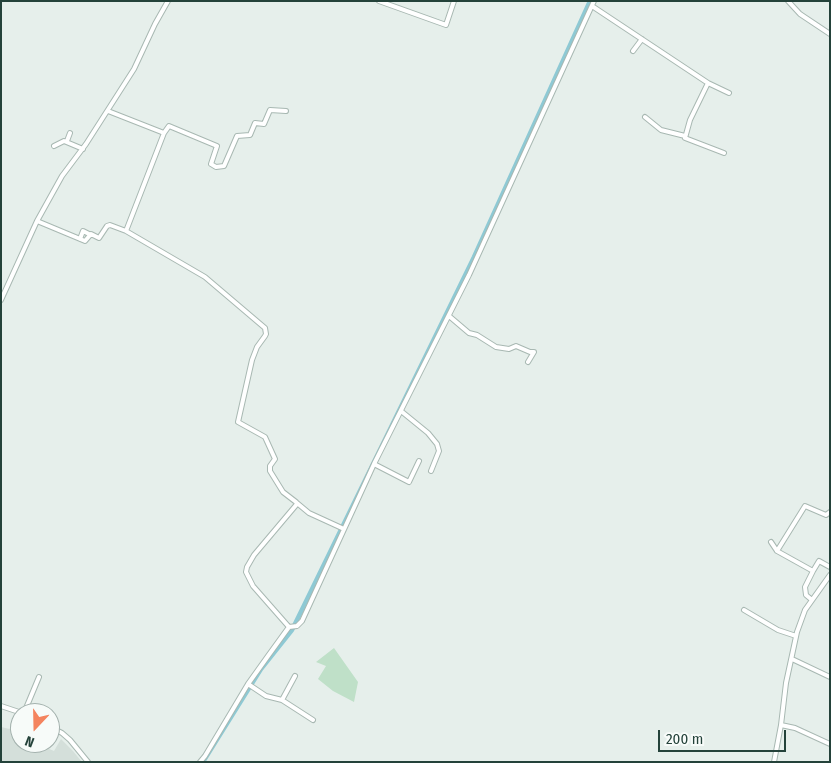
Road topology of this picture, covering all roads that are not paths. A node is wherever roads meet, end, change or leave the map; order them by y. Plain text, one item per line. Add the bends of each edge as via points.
1 (168, 1) edge
2 (380, 1) edge
3 (454, 1) edge
4 (594, 1) edge
5 (788, 1) edge
6 (592, 6) junction
7 (830, 34) edge
8 (642, 39) junction
9 (633, 51) dead end
10 (708, 83) junction
11 (728, 93) dead end
12 (286, 110) dead end
13 (108, 111) junction
14 (645, 117) dead end
15 (164, 132) junction
16 (70, 133) dead end
17 (685, 136) junction
18 (67, 142) junction
19 (54, 146) dead end
20 (83, 149) junction
21 (724, 153) dead end
22 (37, 220) junction
23 (126, 231) junction
24 (91, 235) junction
25 (80, 239) junction
26 (1, 300) edge
27 (449, 316) junction
28 (528, 362) dead end
29 (400, 412) junction
30 (419, 461) dead end
31 (374, 464) junction
32 (432, 471) dead end
33 (297, 503) junction
34 (830, 512) edge
35 (341, 528) junction
36 (771, 542) dead end
37 (777, 551) junction
38 (830, 566) edge
39 (813, 571) junction
40 (830, 575) edge
41 (812, 600) junction
42 (744, 610) dead end
43 (293, 626) junction
44 (796, 636) junction
45 (792, 659) junction
46 (294, 676) dead end
47 (39, 677) dead end
48 (830, 677) edge
49 (250, 685) junction
50 (282, 700) junction
51 (27, 703) edge
52 (313, 720) dead end
53 (782, 725) junction
54 (60, 732) edge
55 (830, 744) edge
56 (88, 762) edge
57 (200, 762) edge
58 (774, 762) edge

1 - 13 street via 134,69
2 - 3 street via 446,25
4 - 6 street
5 - 7 street via 800,14
6 - 8 street
6 - 27 street
8 - 9 street
8 - 10 street
10 - 11 street
10 - 17 street
12 - 15 street via 270,110 264,124 254,123 250,135 237,136 224,166 211,164 216,146 169,126
13 - 15 street
13 - 20 street
14 - 17 street via 661,130
15 - 23 street
16 - 18 street
17 - 21 street via 687,140
18 - 19 street
18 - 20 street
20 - 22 street via 62,176
22 - 25 street
22 - 26 street
23 - 24 street via 110,225 99,238
23 - 33 street via 206,277 264,328 266,334 251,363 238,422 265,438 276,459 270,471 282,492
24 - 25 street via 86,241
24 - 25 street via 83,231
27 - 28 street via 469,333 496,347 509,349 516,346 534,352
27 - 29 street
29 - 31 street
29 - 32 street via 437,444 439,451
30 - 31 street via 409,482
31 - 35 street
33 - 35 street via 309,513
33 - 43 street via 246,568 253,586
34 - 37 street via 826,515 806,506
35 - 43 street via 302,621
36 - 37 street
37 - 39 street
38 - 39 street via 819,561
39 - 41 street via 805,588 806,596
40 - 41 street
41 - 44 street via 803,614
42 - 44 street via 778,630
43 - 49 street
44 - 45 street
45 - 48 street
45 - 53 street
46 - 50 street
47 - 51 street
49 - 50 street via 266,696
49 - 57 street
50 - 52 street
53 - 55 street
53 - 58 street
54 - 56 street

